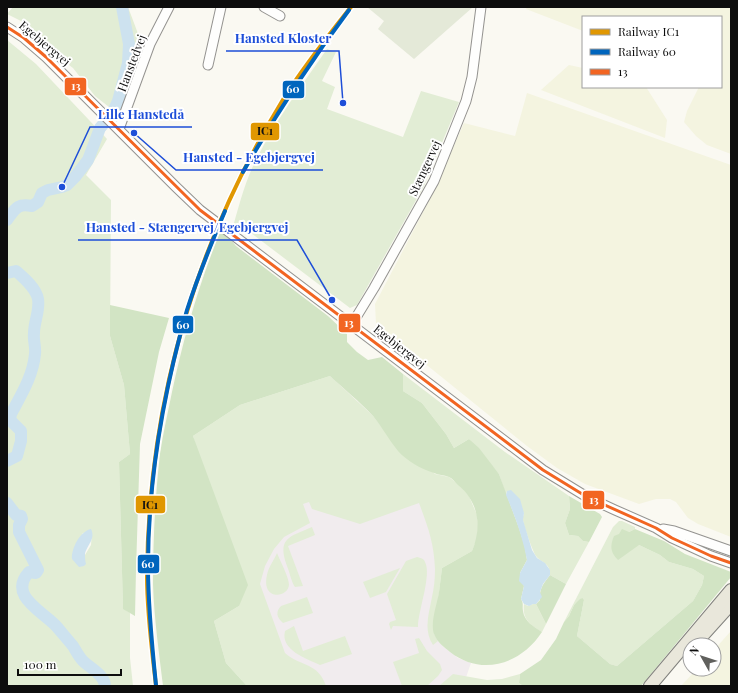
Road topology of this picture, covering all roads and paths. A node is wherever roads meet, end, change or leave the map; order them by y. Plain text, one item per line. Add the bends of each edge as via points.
1 (169, 7) edge
2 (221, 7) edge
3 (264, 7) edge
4 (481, 7) edge
5 (280, 16) dead end
6 (7, 27) edge
7 (208, 65) dead end
8 (116, 126) junction
9 (352, 324) junction
10 (656, 528) junction
11 (731, 551) edge
12 (731, 563) edge
13 (731, 590) edge
14 (731, 604) edge
15 (701, 637) edge
16 (682, 658) edge
17 (650, 686) edge
18 (654, 686) edge

1 - 8 street, Hanstedvej via 150,44
2 - 7 street
3 - 5 street
4 - 9 street, Stængervej via 472,77 466,101 437,173
6 - 8 street, Egebjergvej via 46,57
8 - 9 street, Egebjergvej via 200,210
9 - 10 street, Egebjergvej via 543,470 587,496
10 - 11 street, Egebjergvej
10 - 12 street, Egebjergvej via 676,540
13 - 17 main road
14 - 15 main road
16 - 18 main road

